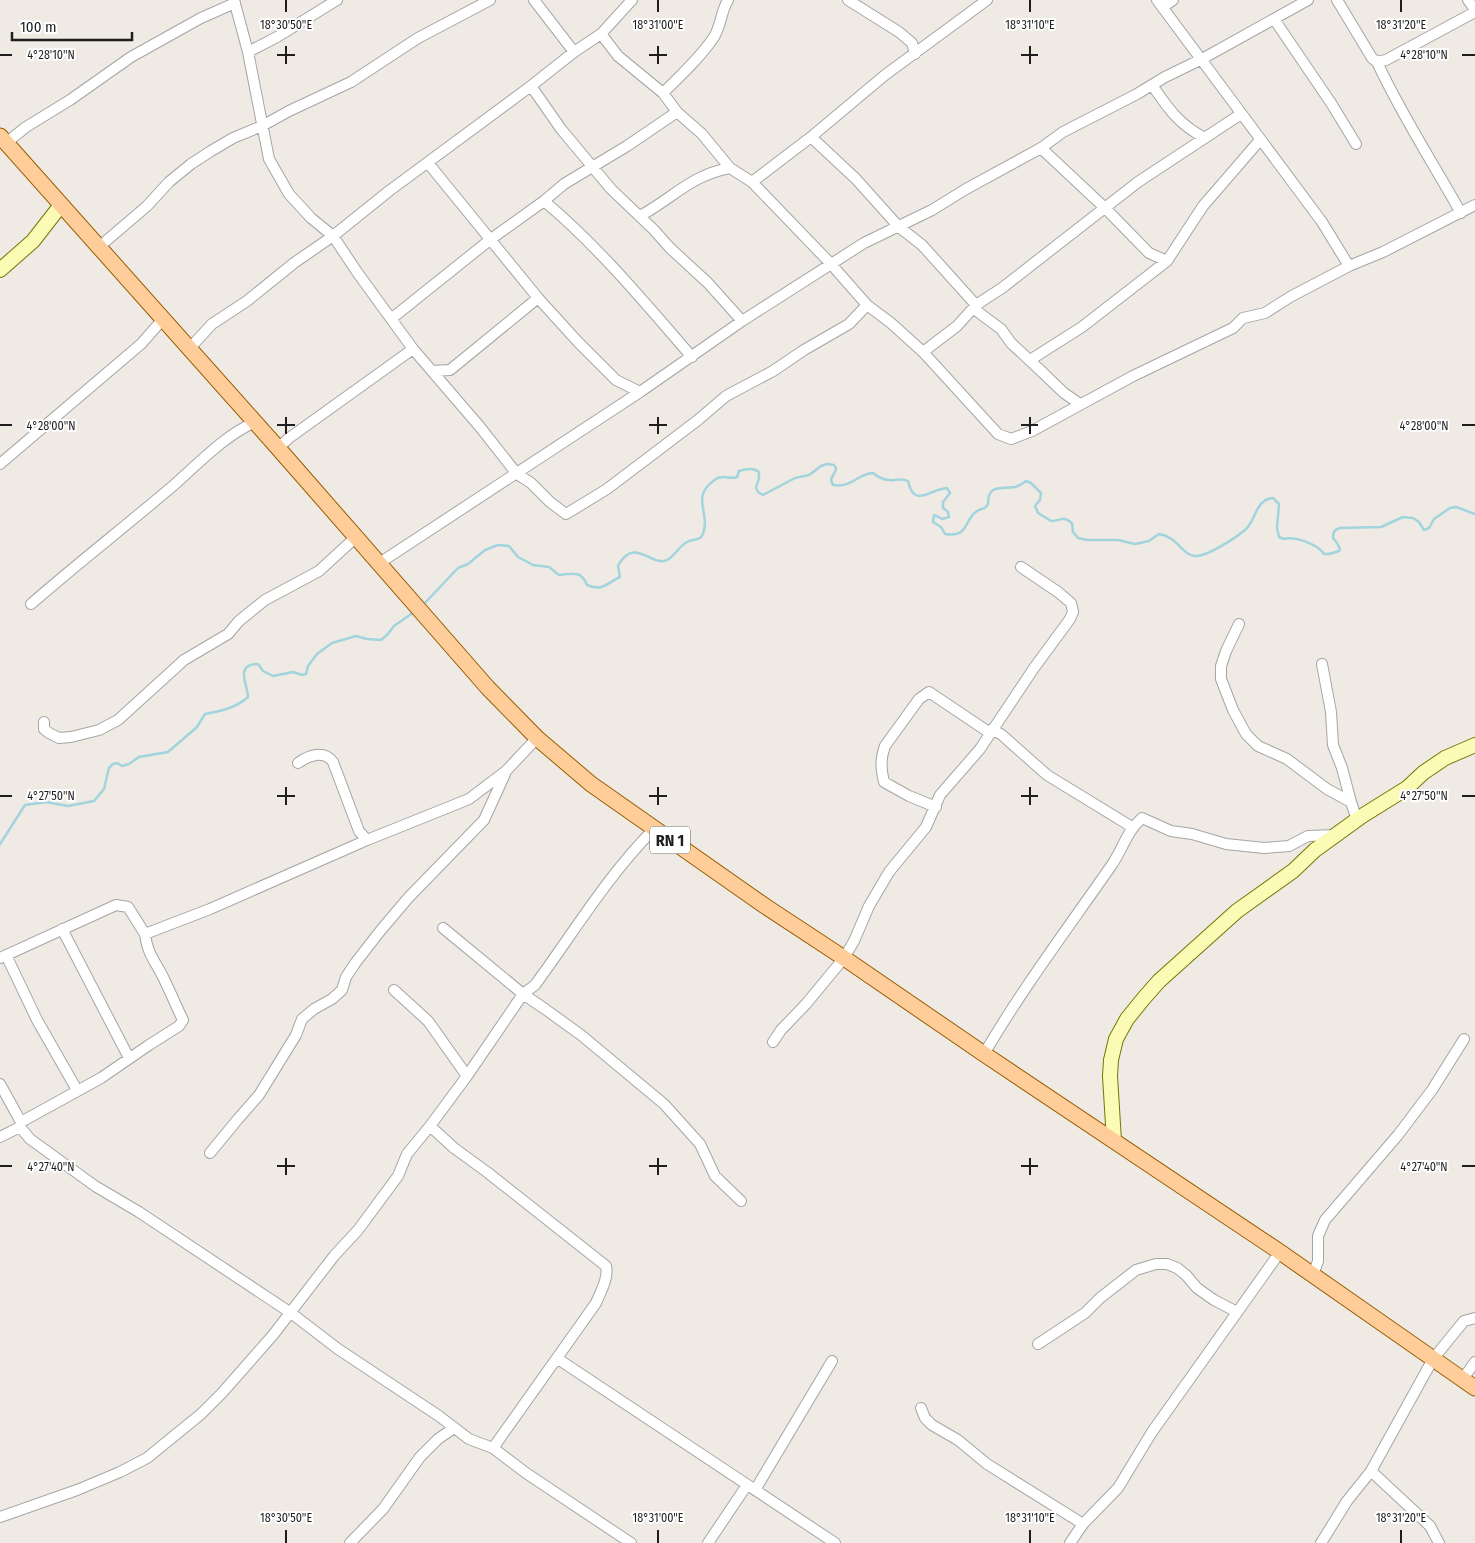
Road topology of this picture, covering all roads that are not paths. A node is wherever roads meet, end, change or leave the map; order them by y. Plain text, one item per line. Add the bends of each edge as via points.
1 (337, 0) edge
2 (490, 0) edge
3 (534, 0) edge
4 (728, 0) edge
5 (987, 0) edge
6 (1173, 0) edge
7 (1308, 0) edge
8 (1337, 0) edge
9 (1468, 0) edge
10 (234, 1) edge
11 (629, 1) edge
12 (854, 2) edge
13 (1160, 3) edge
14 (1475, 11) edge
15 (1274, 19) junction
16 (601, 34) junction
17 (248, 52) junction
18 (574, 52) junction
19 (915, 54) junction
20 (1202, 59) junction
21 (1377, 62) junction
22 (1152, 85) junction
23 (531, 86) junction
24 (663, 94) junction
25 (677, 112) junction
26 (1241, 114) junction
27 (262, 126) junction
28 (810, 137) junction
29 (1205, 138) junction
30 (3, 139) edge
31 (1260, 140) junction
32 (1356, 144) dead end
33 (1041, 148) junction
34 (428, 162) junction
35 (591, 167) junction
36 (730, 168) junction
37 (752, 182) junction
38 (544, 200) junction
39 (61, 204) junction
40 (1475, 205) edge
41 (1106, 209) junction
42 (1461, 213) junction
43 (640, 216) junction
44 (899, 227) junction
45 (333, 236) junction
46 (491, 239) junction
47 (99, 246) junction
48 (1166, 261) junction
49 (831, 264) junction
50 (1349, 266) junction
51 (0, 270) edge
52 (538, 298) junction
53 (867, 305) junction
54 (976, 305) junction
55 (163, 319) junction
56 (391, 319) junction
57 (742, 321) junction
58 (189, 349) junction
59 (413, 349) junction
60 (923, 352) junction
61 (692, 357) junction
62 (1030, 360) junction
63 (432, 371) junction
64 (640, 392) junction
65 (1080, 404) junction
66 (255, 422) junction
67 (278, 448) junction
68 (0, 464) edge
69 (517, 474) junction
70 (356, 537) junction
71 (378, 564) junction
72 (1021, 567) dead end
73 (31, 604) dead end
74 (1239, 624) dead end
75 (1322, 664) dead end
76 (44, 722) dead end
77 (991, 731) junction
78 (537, 738) junction
79 (1475, 745) edge
80 (298, 763) dead end
81 (506, 771) junction
82 (1351, 802) junction
83 (936, 807) junction
84 (1357, 820) junction
85 (1132, 827) junction
86 (654, 829) junction
87 (1336, 835) junction
88 (367, 840) junction
89 (443, 928) dead end
90 (62, 929) junction
91 (145, 934) junction
92 (3, 957) edge
93 (844, 958) junction
94 (394, 990) dead end
95 (523, 994) junction
96 (1464, 1039) dead end
97 (773, 1042) dead end
98 (984, 1054) junction
99 (128, 1058) junction
100 (467, 1076) junction
101 (0, 1084) edge
102 (77, 1090) junction
103 (20, 1124) junction
104 (430, 1126) junction
105 (0, 1137) edge
106 (1114, 1140) junction
107 (210, 1154) dead end
108 (741, 1201) dead end
109 (1280, 1252) junction
110 (1313, 1275) junction
111 (291, 1312) junction
112 (1237, 1312) junction
113 (1475, 1318) edge
114 (1038, 1344) dead end
115 (1433, 1358) junction
116 (558, 1359) junction
117 (832, 1361) dead end
118 (1475, 1362) edge
119 (1462, 1380) junction
120 (1475, 1388) edge
121 (921, 1408) dead end
122 (454, 1428) junction
123 (494, 1448) junction
124 (1371, 1471) junction
125 (751, 1488) junction
126 (0, 1518) edge
127 (1083, 1524) junction
128 (350, 1543) edge
129 (631, 1543) edge
130 (708, 1543) edge
131 (835, 1543) edge
132 (1070, 1543) edge
133 (1321, 1543) edge
134 (1440, 1543) edge

1 - 17 street
2 - 27 street via 418,38 350,82
3 - 18 street
4 - 24 street via 715,35
5 - 19 street
6 - 13 street
7 - 15 street
8 - 21 street
9 - 14 street
10 - 17 street
10 - 30 street via 131,56 70,100
11 - 16 street
12 - 19 street via 912,43
13 - 20 street
14 - 21 street via 1412,47
15 - 20 street
15 - 32 street
16 - 18 street
16 - 24 street via 618,56
17 - 27 street
18 - 23 street
19 - 28 street
20 - 22 street
20 - 26 street
21 - 42 street via 1393,96
22 - 29 street via 1177,118 1190,131
22 - 33 street via 1062,132
23 - 34 street
23 - 35 street
24 - 25 street
25 - 35 street
25 - 36 street via 702,134
26 - 29 street
26 - 31 street
27 - 45 street via 269,159 289,194
27 - 47 street via 233,138 191,164
28 - 37 street
28 - 44 street via 856,179
29 - 41 street via 1138,182
30 - 39 main road, RN 1
31 - 48 street via 1203,206
31 - 50 street via 1322,222
33 - 41 street
33 - 44 street
34 - 45 street
34 - 46 street
35 - 38 street
35 - 43 street
36 - 37 street
36 - 43 street via 698,178
37 - 49 street
38 - 46 street
38 - 61 street via 617,270
39 - 47 main road, RN 1
39 - 51 street via 33,241
40 - 42 street
41 - 48 street via 1149,252
41 - 54 street
42 - 50 street
43 - 57 street
44 - 49 street via 864,243
44 - 54 street via 922,245
45 - 56 street
45 - 58 street via 212,324
46 - 52 street
46 - 56 street
47 - 55 main road, RN 1
48 - 62 street via 1082,327
49 - 53 street
49 - 57 street
50 - 65 street via 1265,313 1243,318 1232,328
52 - 63 street via 450,370
52 - 64 street via 616,380
53 - 60 street
53 - 69 street via 849,324 726,396 607,489 575,510 566,514
54 - 60 street via 957,326
54 - 62 street via 978,312 1001,329
55 - 58 main road, RN 1
55 - 68 street via 141,344
56 - 59 street
57 - 61 street
58 - 66 main road, RN 1
59 - 63 street
59 - 67 street
60 - 65 street via 998,434 1011,439
61 - 64 street
62 - 65 street
63 - 69 street
64 - 69 street
66 - 67 main road, RN 1
66 - 73 street via 240,429 202,459
67 - 70 main road, RN 1
69 - 71 street
70 - 71 main road, RN 1
70 - 76 street via 319,571 265,600 228,634 184,660 118,720 98,730 59,738 44,729
71 - 78 main road, RN 1
72 - 77 street via 1071,603 1073,612
74 - 82 street via 1221,666 1221,679 1246,734 1258,746 1287,759 1327,789
75 - 82 street via 1333,745
77 - 83 street via 980,749 940,795
77 - 83 street via 929,692 919,699 885,746 881,767 884,782
77 - 85 street via 1002,735 1047,775
78 - 81 street
78 - 86 main road, RN 1 via 591,784
79 - 84 street via 1445,758 1407,788
80 - 88 street via 306,757 329,757 359,831
81 - 88 street via 469,799
81 - 107 street via 484,820 409,896 356,962 342,990 302,1019 296,1035 259,1096
82 - 84 street
83 - 93 street via 926,827 884,881
84 - 87 street
85 - 87 street via 1142,818 1171,831 1226,844 1264,848 1289,846 1308,836
85 - 98 street via 1112,865 1056,942
86 - 93 main road, RN 1
86 - 95 street via 607,882 535,985
87 - 106 street via 1293,871 1236,910 1159,981 1127,1019 1116,1038 1111,1060
88 - 91 street via 256,890
89 - 95 street
90 - 91 street via 116,905 128,907
90 - 92 street
90 - 99 street
91 - 99 street via 150,956 183,1020 179,1026
92 - 102 street
93 - 97 street
93 - 98 main road, RN 1
94 - 100 street via 428,1021
95 - 100 street
95 - 108 street via 581,1035 664,1104 700,1144 715,1176
96 - 110 street via 1432,1090 1398,1135 1325,1220 1318,1236 1318,1261
98 - 106 main road, RN 1
99 - 102 street via 101,1078
100 - 104 street
101 - 103 street
102 - 103 street
103 - 105 street
103 - 111 street via 30,1138 94,1186
104 - 111 street via 407,1154 398,1176 358,1230
104 - 116 street via 606,1266 596,1303
106 - 109 main road, RN 1
109 - 110 main road, RN 1
109 - 112 street
110 - 115 main road, RN 1
111 - 122 street via 338,1349
111 - 126 street via 222,1394 147,1458 77,1490
112 - 114 street via 1196,1288 1177,1268 1156,1264 1136,1270 1085,1313
112 - 127 street via 1152,1432 1118,1488
113 - 115 street via 1464,1321
115 - 119 main road, RN 1
115 - 124 street
116 - 123 street
116 - 125 street
117 - 125 street
118 - 119 street
119 - 120 main road, RN 1
121 - 127 street via 932,1425
122 - 123 street via 469,1439
122 - 128 street via 420,1457 383,1509
123 - 129 street
124 - 133 street via 1347,1501
124 - 134 street via 1430,1526
125 - 130 street
125 - 131 street
127 - 132 street

